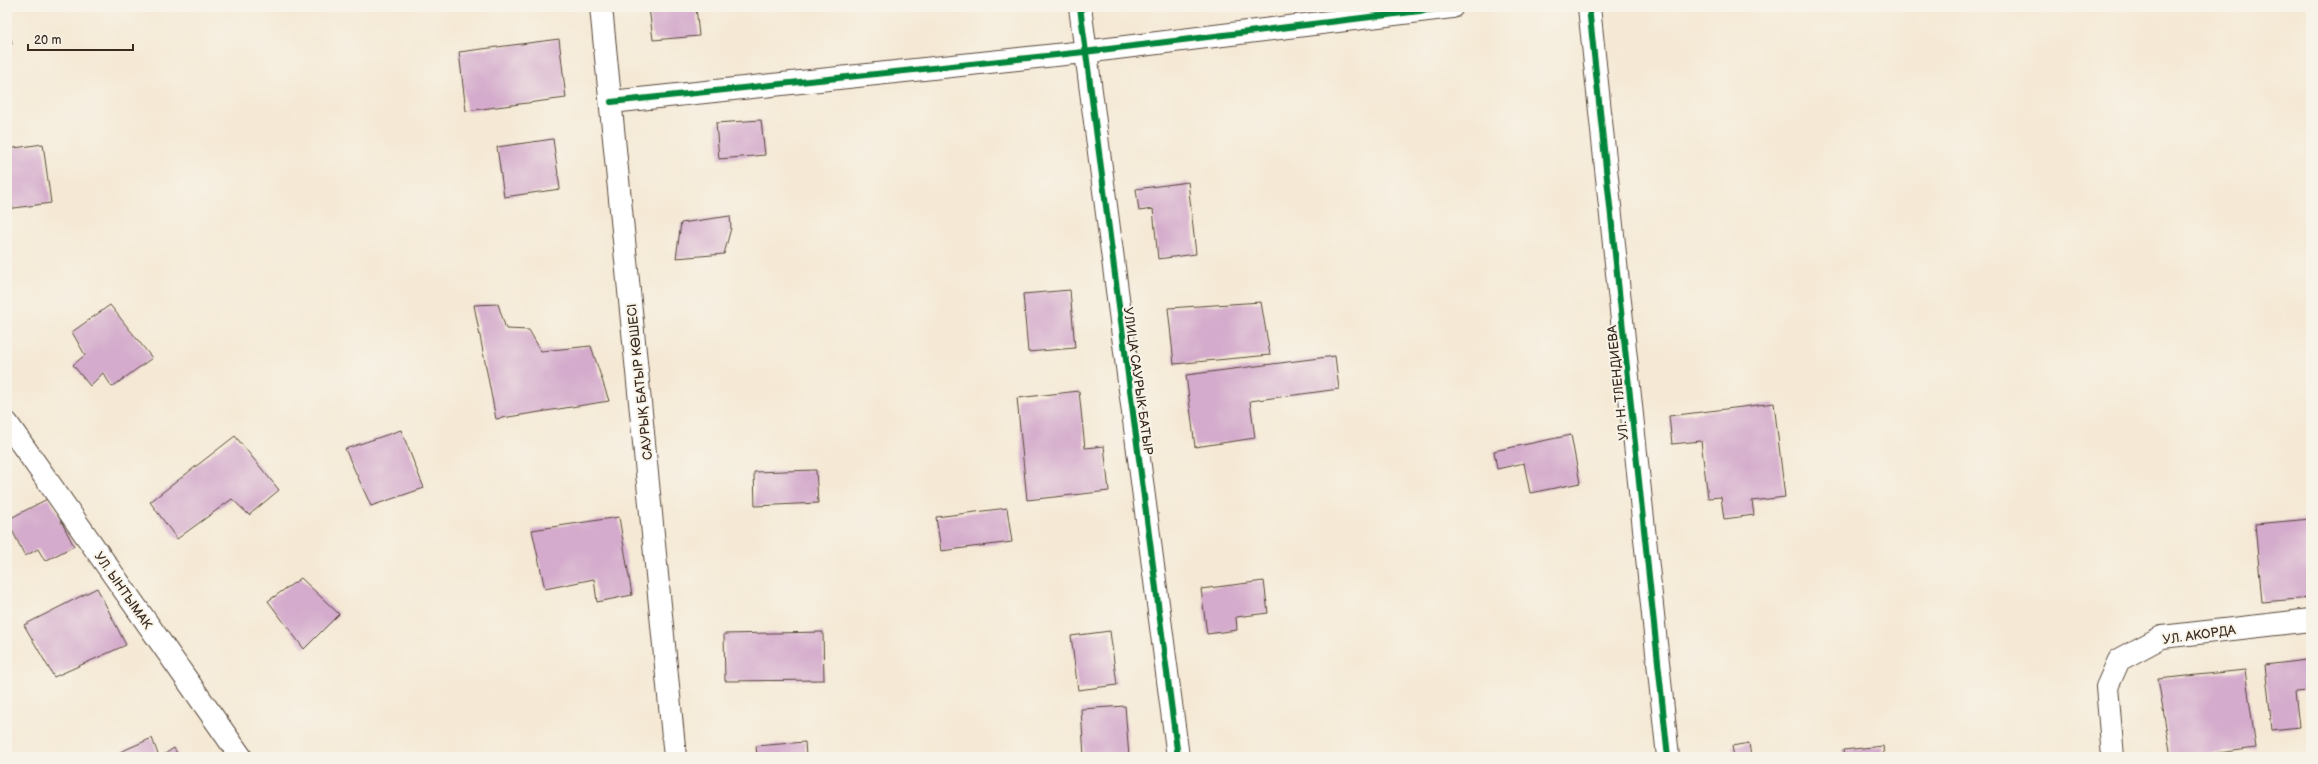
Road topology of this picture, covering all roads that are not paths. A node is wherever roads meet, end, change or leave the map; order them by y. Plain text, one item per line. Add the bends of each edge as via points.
1 (601, 7) edge
2 (1080, 7) edge
3 (1452, 7) edge
4 (1589, 7) edge
5 (1084, 52) junction
6 (612, 102) junction
7 (7, 423) edge
8 (2311, 620) edge
9 (241, 757) edge
10 (675, 757) edge
11 (1178, 757) edge
12 (1668, 757) edge
13 (2113, 757) edge

1 - 6 street, САУРЫҚ БАТЫР КӨШЕСІ
2 - 5 street, УЛИЦА САУРЫК БАТЫР
3 - 5 street
4 - 12 street, УЛ. Н. ТЛЕНДИЕВА
5 - 6 street
5 - 11 street, УЛИЦА САУРЫК БАТЫР
6 - 10 street, САУРЫҚ БАТЫР КӨШЕСІ
7 - 9 street, УЛ. ЫНТЫМАК
8 - 13 street, УЛ. АКОРДА via 2162,637 2119,660 2107,687

